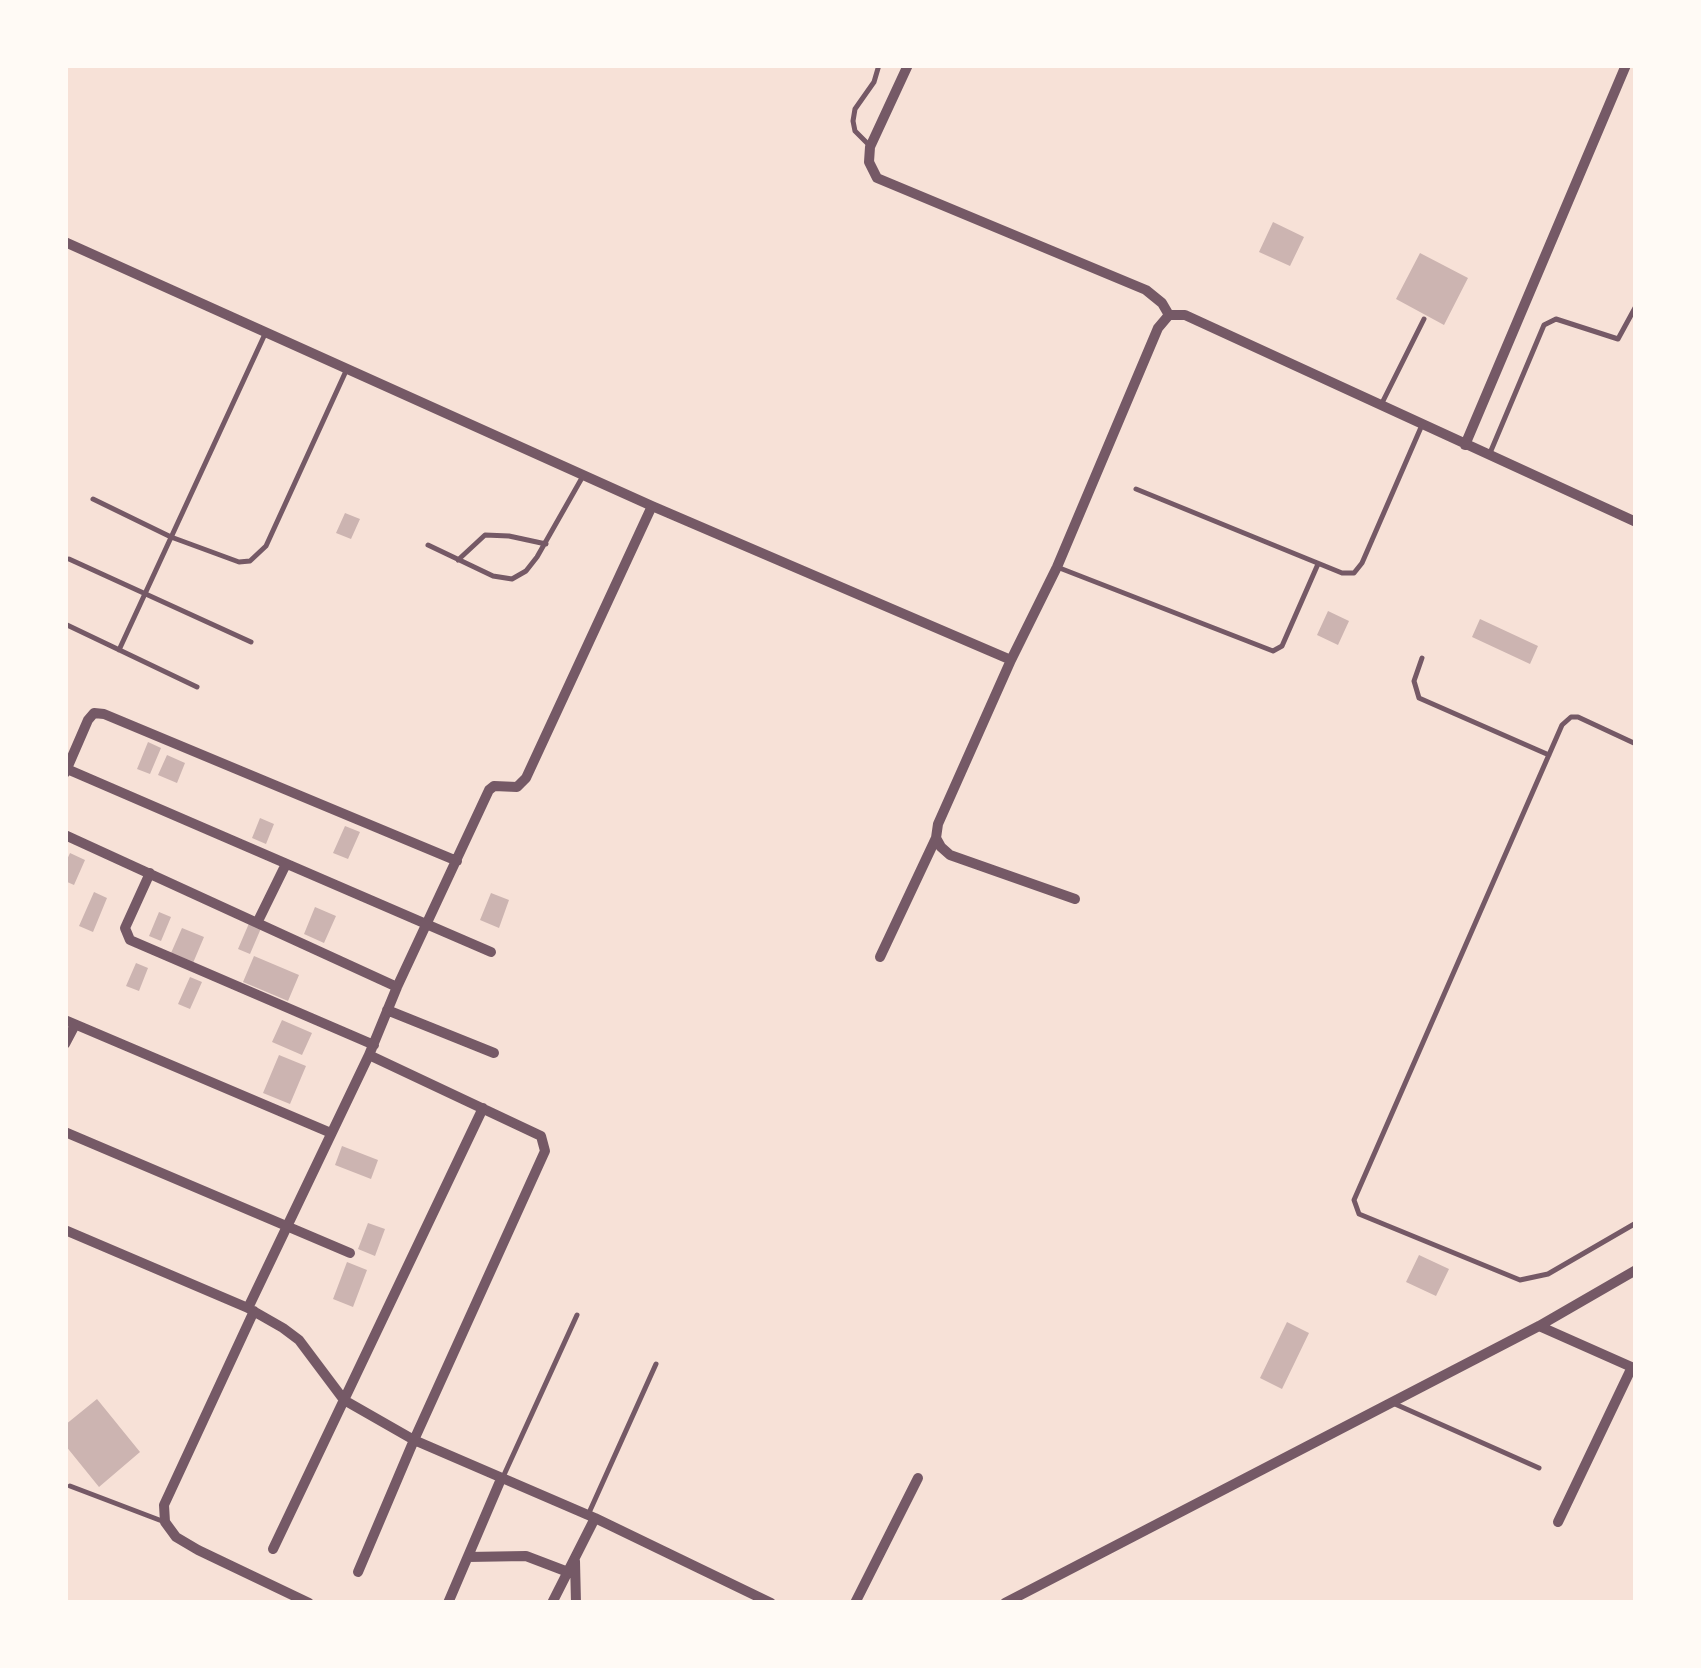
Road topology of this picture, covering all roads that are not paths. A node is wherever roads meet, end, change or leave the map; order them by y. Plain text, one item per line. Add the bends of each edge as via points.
1 (879, 65) edge
2 (908, 65) edge
3 (1626, 65) edge
4 (870, 146) junction
5 (65, 242) edge
6 (1636, 306) edge
7 (1168, 315) junction
8 (1424, 319) dead end
9 (266, 332) junction
10 (347, 368) junction
11 (1380, 406) junction
12 (1422, 425) junction
13 (1466, 445) junction
14 (1488, 455) junction
15 (584, 473) junction
16 (1136, 489) dead end
17 (92, 499) dead end
18 (652, 506) junction
19 (1636, 522) edge
20 (171, 537) junction
21 (546, 544) junction
22 (428, 545) dead end
23 (69, 560) dead end
24 (458, 560) junction
25 (1318, 564) junction
26 (1057, 567) junction
27 (144, 593) junction
28 (65, 624) edge
29 (252, 642) dead end
30 (119, 650) junction
31 (1422, 658) dead end
32 (1011, 660) junction
33 (197, 687) dead end
34 (1636, 744) edge
35 (1549, 755) junction
36 (66, 772) edge
37 (65, 835) edge
38 (936, 838) junction
39 (457, 861) junction
40 (286, 864) junction
41 (150, 873) junction
42 (1075, 899) dead end
43 (258, 921) junction
44 (425, 924) junction
45 (492, 952) dead end
46 (880, 957) dead end
47 (397, 987) junction
48 (388, 1010) junction
49 (70, 1022) edge
50 (65, 1044) edge
51 (372, 1050) junction
52 (494, 1054) dead end
53 (483, 1108) junction
54 (65, 1132) edge
55 (332, 1133) junction
56 (1636, 1223) edge
57 (285, 1228) junction
58 (65, 1230) edge
59 (350, 1253) dead end
60 (1636, 1270) edge
61 (251, 1310) junction
62 (577, 1315) dead end
63 (1538, 1326) junction
64 (656, 1364) dead end
65 (1634, 1368) edge
66 (344, 1400) junction
67 (1392, 1403) junction
68 (414, 1440) junction
69 (1540, 1468) dead end
70 (918, 1478) dead end
71 (501, 1479) junction
72 (70, 1486) dead end
73 (591, 1516) junction
74 (165, 1522) junction
75 (1558, 1522) dead end
76 (273, 1549) dead end
77 (468, 1557) junction
78 (575, 1560) junction
79 (358, 1572) dead end
80 (568, 1572) junction
81 (309, 1603) edge
82 (448, 1603) edge
83 (552, 1603) edge
84 (576, 1603) edge
85 (771, 1603) edge
86 (856, 1603) edge
87 (1006, 1603) edge

1 - 4 lane via 853,121
2 - 4 street
3 - 13 street
4 - 7 street via 877,178 1146,290
5 - 9 street
6 - 14 lane via 1618,339 1556,319 1544,325
7 - 11 street via 1185,315
7 - 26 street
8 - 11 lane
9 - 10 street
9 - 20 lane
10 - 15 street
10 - 20 lane via 259,555 240,562
11 - 12 street
12 - 13 street
12 - 25 lane via 1359,570 1342,574
13 - 14 street
14 - 19 street
15 - 18 street
15 - 21 lane
16 - 25 lane
17 - 20 lane
18 - 32 street
18 - 39 street via 526,778 516,788 488,790
20 - 27 lane
21 - 24 lane via 485,535
21 - 24 lane via 512,578
22 - 24 lane
23 - 27 lane
25 - 26 lane via 1282,646 1273,651
26 - 32 street
27 - 29 lane
27 - 30 lane
28 - 30 lane
30 - 33 lane
31 - 35 lane via 1414,681 1420,698
32 - 38 street
34 - 35 lane via 1571,717
35 - 56 lane via 1355,1208 1520,1280 1548,1274
36 - 39 street via 88,720 104,714
36 - 40 street
37 - 41 street
38 - 42 street via 950,855
38 - 46 street
39 - 44 street
40 - 43 street
40 - 44 street
41 - 43 street
41 - 51 street via 125,928 130,940
43 - 47 street
44 - 45 street
44 - 47 street
47 - 48 street
48 - 51 street
48 - 52 street
49 - 50 street
49 - 55 street
51 - 53 street
51 - 55 street
53 - 66 street
53 - 68 street via 542,1136 545,1151
54 - 57 street
55 - 57 street
57 - 59 street
57 - 61 street
58 - 61 street
60 - 63 street
61 - 66 street via 299,1340
61 - 74 street via 164,1505
62 - 71 lane
63 - 65 street
63 - 67 street
64 - 73 lane
65 - 75 street
66 - 68 street
66 - 76 street
67 - 69 lane
67 - 87 street
68 - 71 street
68 - 79 street
70 - 86 street
71 - 73 street
71 - 77 street
72 - 74 lane
73 - 78 street
73 - 85 street
74 - 81 street via 198,1550
77 - 80 street via 526,1556
77 - 82 street
78 - 80 street
78 - 84 street
80 - 83 street

